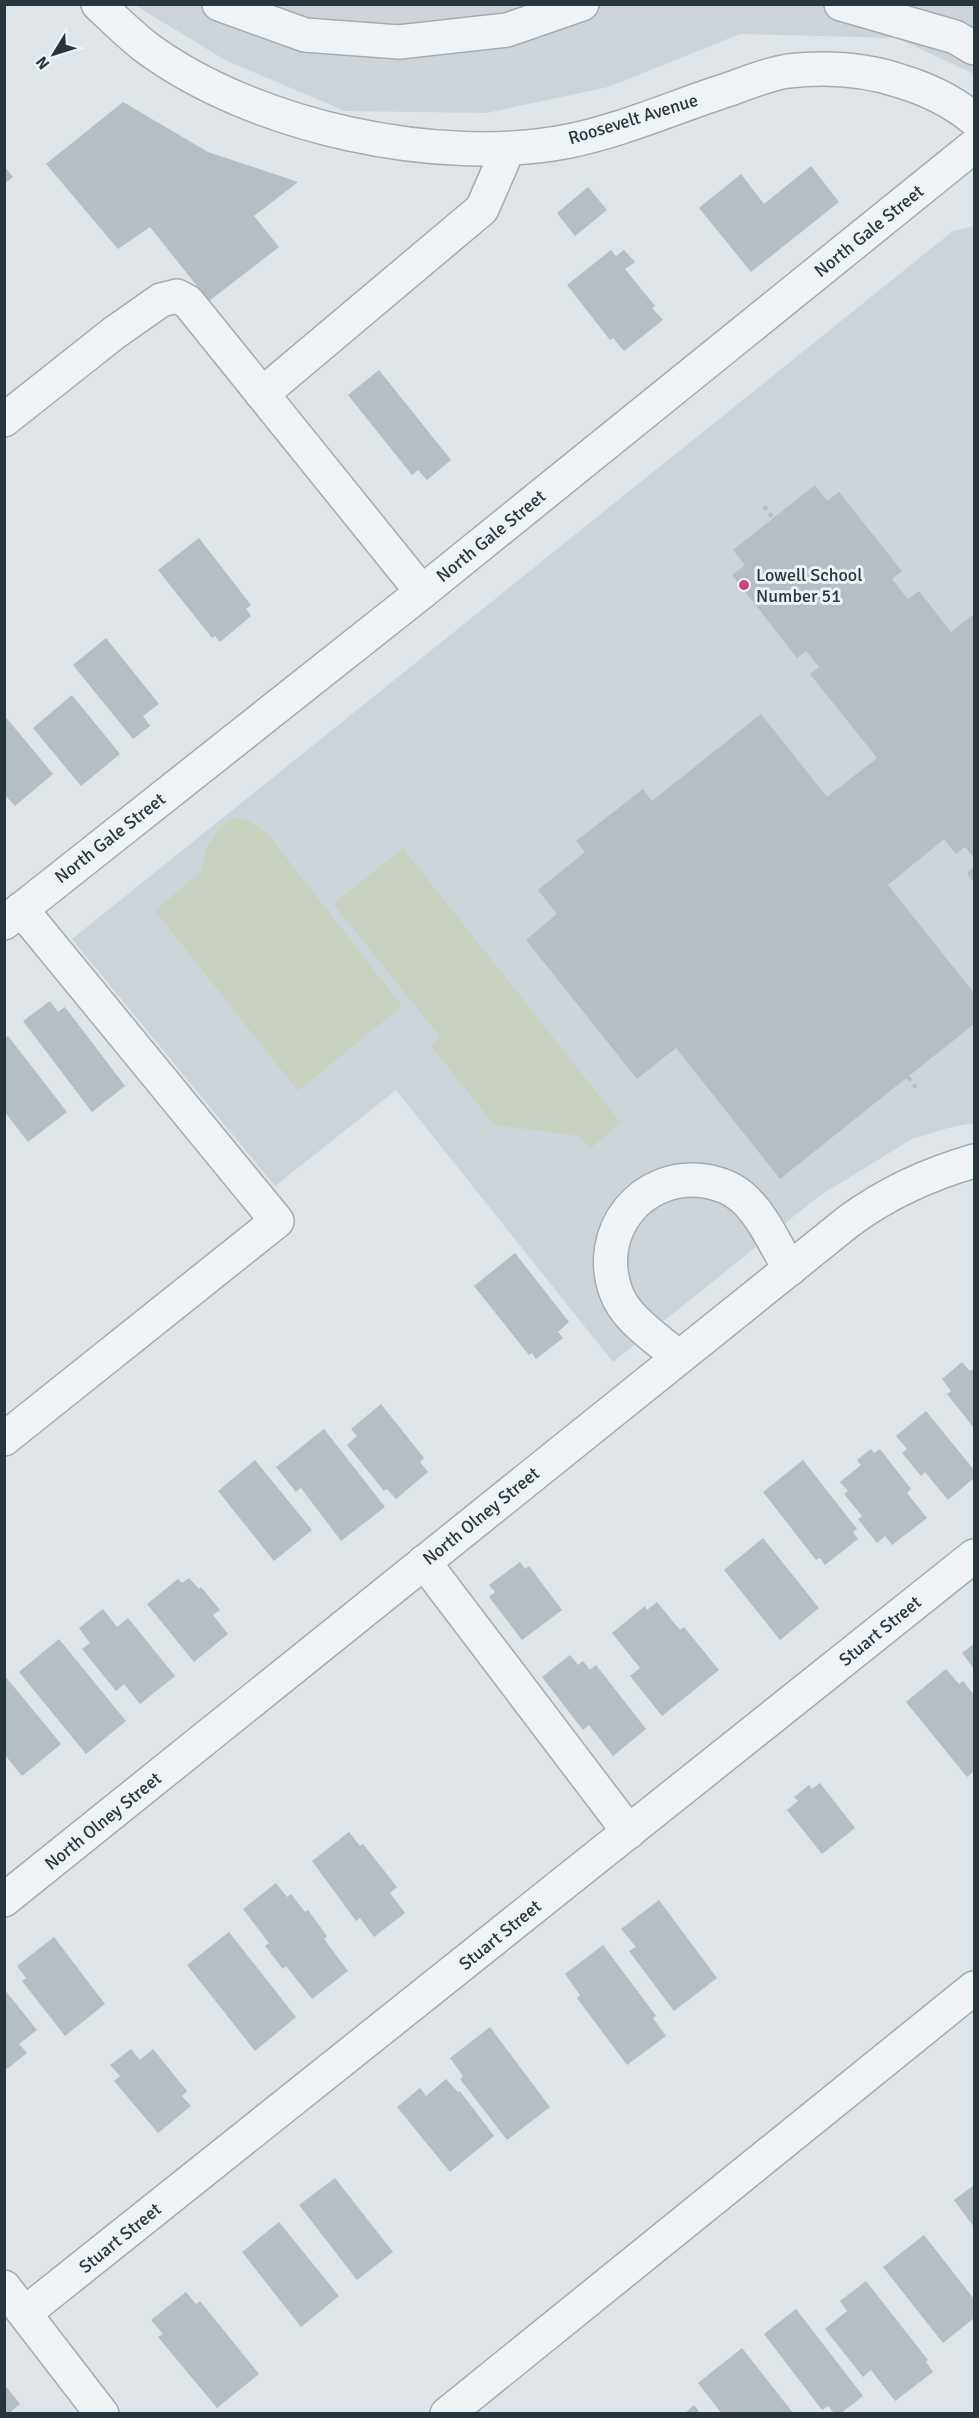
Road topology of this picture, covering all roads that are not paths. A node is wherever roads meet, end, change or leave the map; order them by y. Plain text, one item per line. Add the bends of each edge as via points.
1 (98, 4) edge
2 (219, 4) edge
3 (582, 4) edge
4 (841, 4) edge
5 (975, 48) edge
6 (975, 119) edge
7 (975, 146) edge
8 (508, 149) junction
9 (262, 394) junction
10 (4, 420) edge
11 (422, 592) junction
12 (13, 916) edge
13 (975, 1161) edge
14 (790, 1269) junction
15 (678, 1357) junction
16 (4, 1439) edge
17 (975, 1556) edge
18 (424, 1562) junction
19 (629, 1832) junction
20 (4, 1900) edge
21 (975, 1988) edge
22 (4, 2286) edge
23 (25, 2313) junction
24 (102, 2414) edge
25 (447, 2414) edge

1 - 8 street, Roosevelt Avenue via 147,48 188,74 301,122 397,144
2 - 3 street via 305,35 399,42 507,30
4 - 5 street via 955,37
6 - 8 street, Roosevelt Avenue via 925,88 880,74 808,70 767,76 606,132
7 - 11 street, North Gale Street
8 - 9 street via 482,209
9 - 10 street via 188,302 177,296 161,300 114,333
9 - 11 street
11 - 12 street, North Gale Street
12 - 16 street via 277,1221
13 - 14 street, North Olney Street via 922,1179 867,1208
14 - 15 street, North Olney Street
14 - 15 street via 759,1215 741,1195 717,1183 690,1179 664,1184 641,1197 623,1216 612,1240 609,1267 616,1294 631,1317
15 - 18 street, North Olney Street
17 - 19 street, Stuart Street
18 - 19 street
18 - 20 street, North Olney Street
19 - 23 street, Stuart Street
21 - 25 street
22 - 23 street
23 - 24 street

